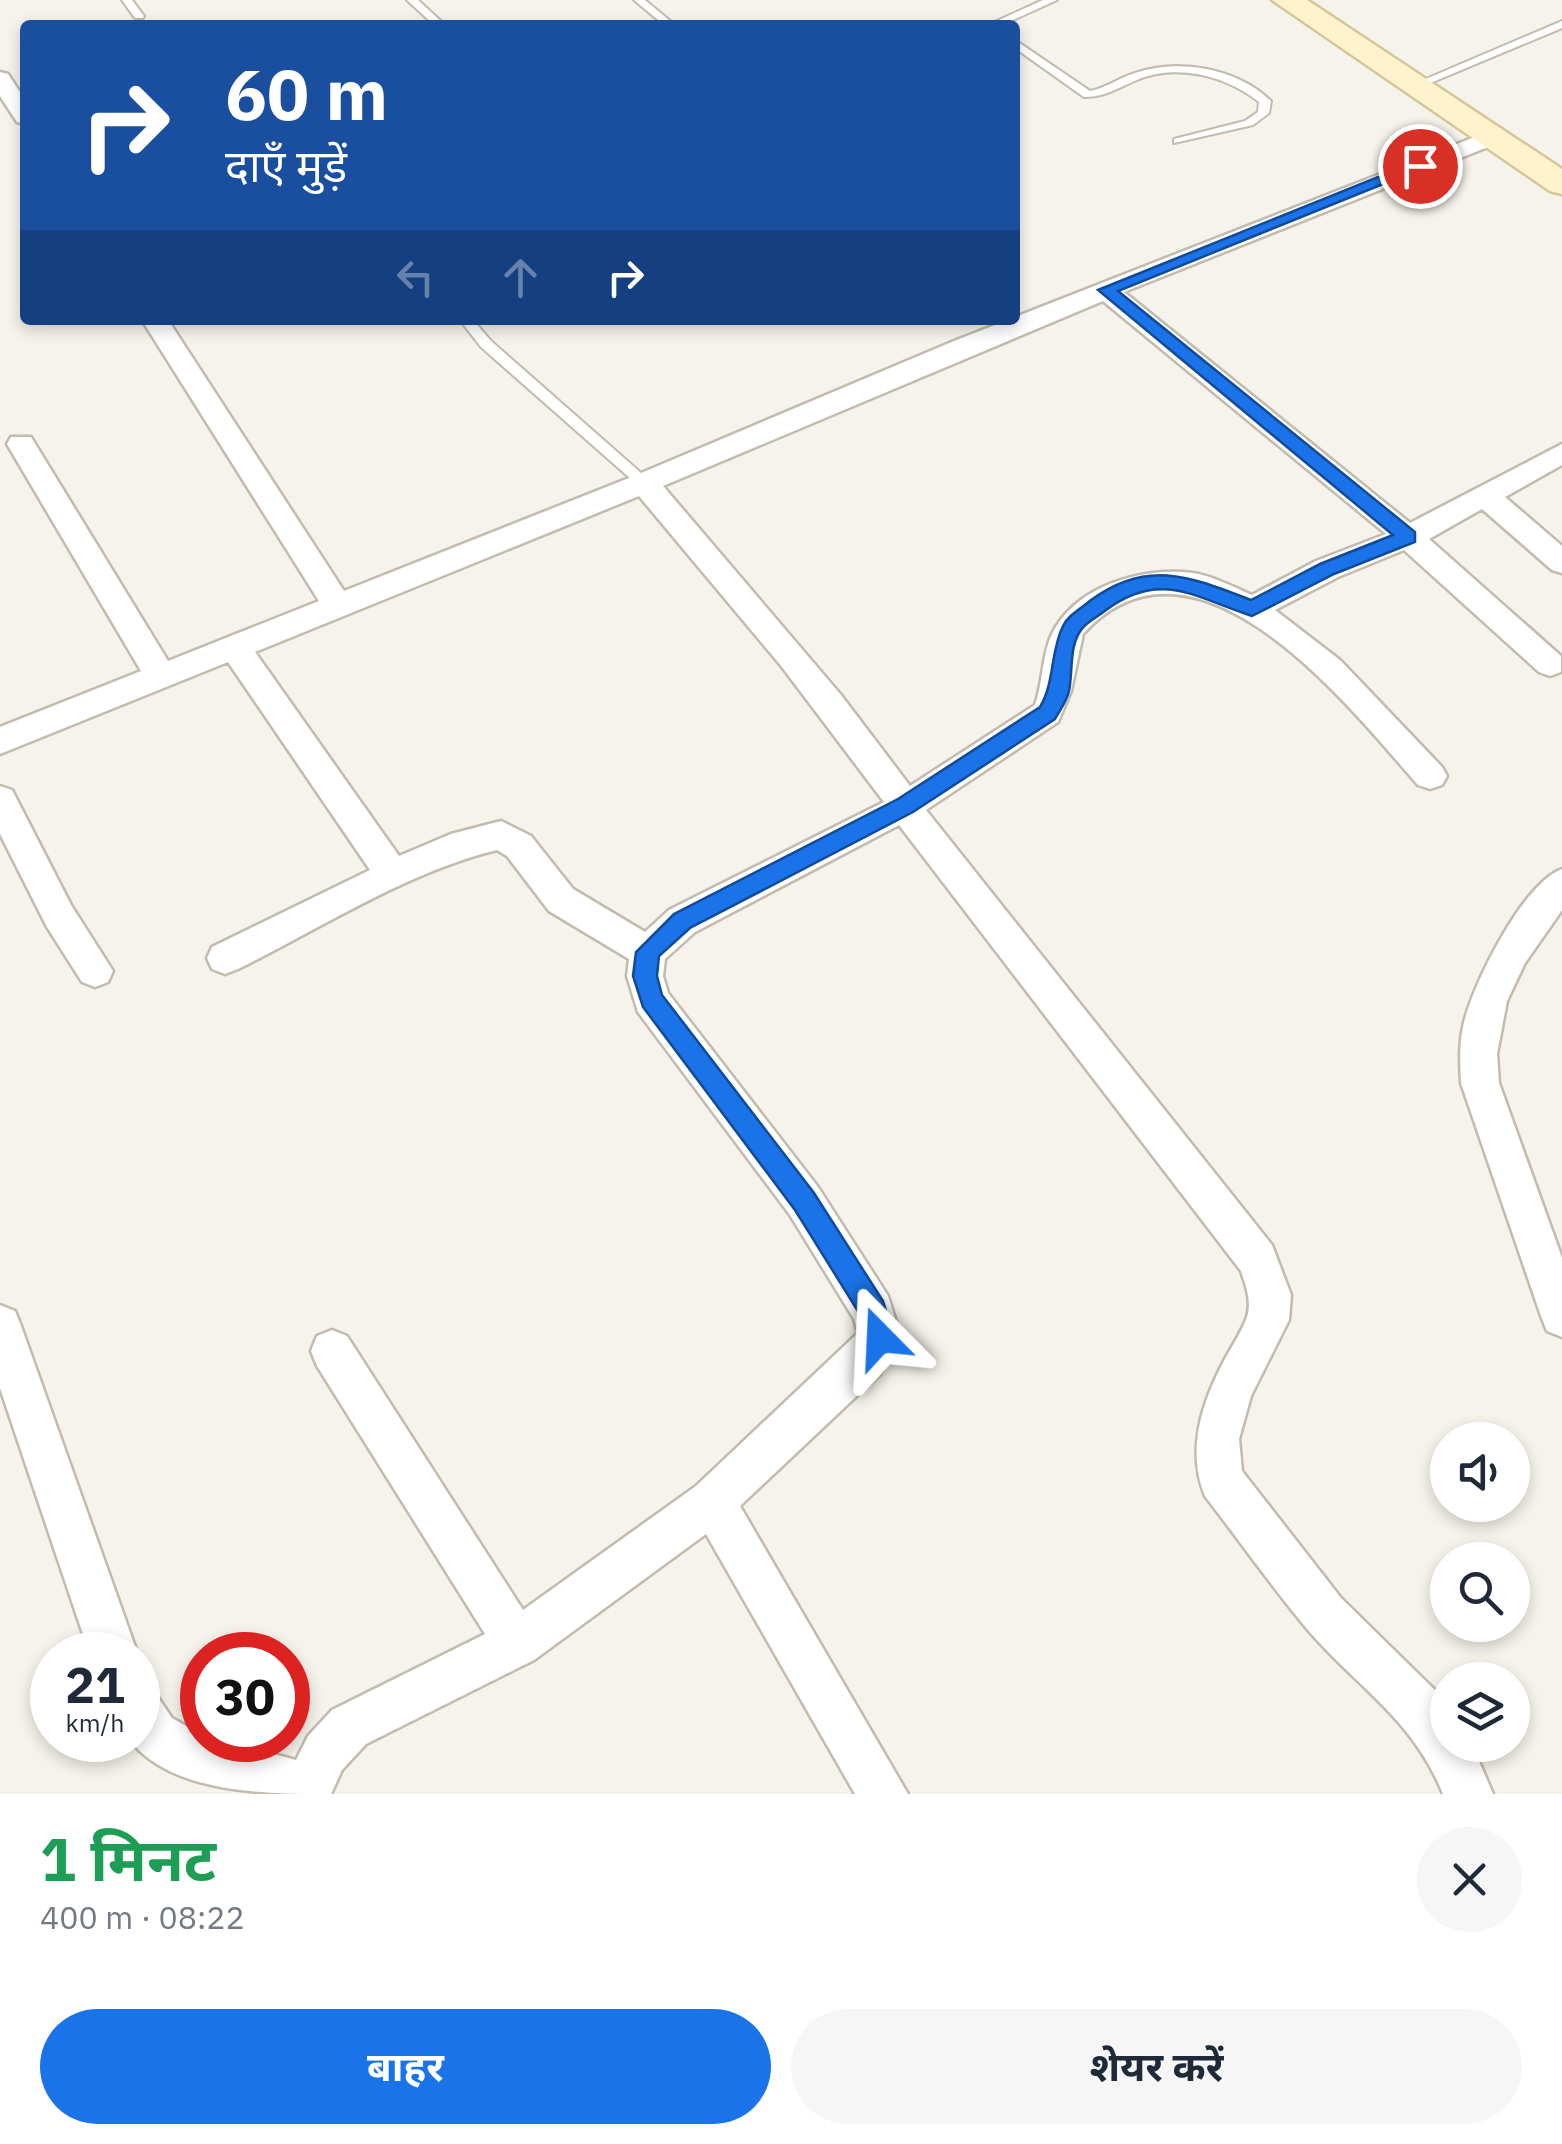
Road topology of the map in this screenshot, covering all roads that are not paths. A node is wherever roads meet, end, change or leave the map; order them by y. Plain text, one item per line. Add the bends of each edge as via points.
1 (127, 0) edge
2 (412, 0) edge
3 (639, 0) edge
4 (1052, 0) edge
5 (1287, 0) edge
6 (139, 16) dead end
7 (434, 20) edge
8 (664, 20) edge
9 (1005, 20) edge
10 (1562, 24) edge
11 (1020, 47) edge
12 (0, 79) edge
13 (1412, 87) junction
14 (20, 109) edge
15 (1490, 138) junction
16 (1178, 141) dead end
17 (1562, 184) edge
18 (1106, 290) junction
19 (158, 325) edge
20 (470, 325) edge
21 (22, 444) dead end
22 (1562, 453) edge
23 (644, 483) junction
24 (1484, 496) junction
25 (1408, 537) junction
26 (1562, 562) edge
27 (337, 604) junction
28 (1252, 608) junction
29 (234, 646) junction
30 (1550, 664) dead end
31 (161, 677) junction
32 (0, 741) edge
33 (1430, 776) dead end
34 (0, 800) edge
35 (906, 806) junction
36 (393, 875) junction
37 (1562, 884) edge
38 (648, 952) junction
39 (225, 958) dead end
40 (95, 971) dead end
41 (1562, 1316) edge
42 (0, 1326) edge
43 (332, 1351) dead end
44 (712, 1502) junction
45 (106, 1632) edge
46 (517, 1643) junction
47 (1430, 1718) edge
48 (160, 1738) edge
49 (1455, 1762) edge
50 (307, 1791) edge
51 (882, 1794) edge
52 (1468, 1794) edge

1 - 6 lane
2 - 7 lane
3 - 8 lane
4 - 9 lane
5 - 13 street
10 - 13 lane
11 - 16 lane via 1088,96 1145,73 1193,70 1252,88 1265,101 1263,114 1249,122
12 - 14 street
13 - 15 street
15 - 17 street
15 - 18 street
18 - 23 street
18 - 25 street
19 - 27 street
20 - 23 lane
21 - 31 street
22 - 24 street
23 - 27 street
23 - 35 street
24 - 25 street
24 - 26 street
25 - 28 street
25 - 30 street
27 - 29 street
28 - 33 street via 1301,640
28 - 35 street via 1160,580 1113,594 1073,625 1058,694 1047,713
29 - 31 street
29 - 36 street
31 - 32 street
34 - 40 street
35 - 38 street via 682,921
35 - 47 street via 1258,1258 1270,1295 1268,1320 1232,1389 1217,1439 1221,1480 1325,1614
36 - 38 street via 502,834 561,900
36 - 39 street
37 - 41 street via 1497,975 1475,1050 1480,1084
38 - 44 street via 651,1000 804,1202 874,1310 880,1338
42 - 45 street
43 - 46 street
44 - 46 street
44 - 51 street
46 - 50 street via 349,1727 325,1753
48 - 50 street via 190,1756
49 - 52 street

